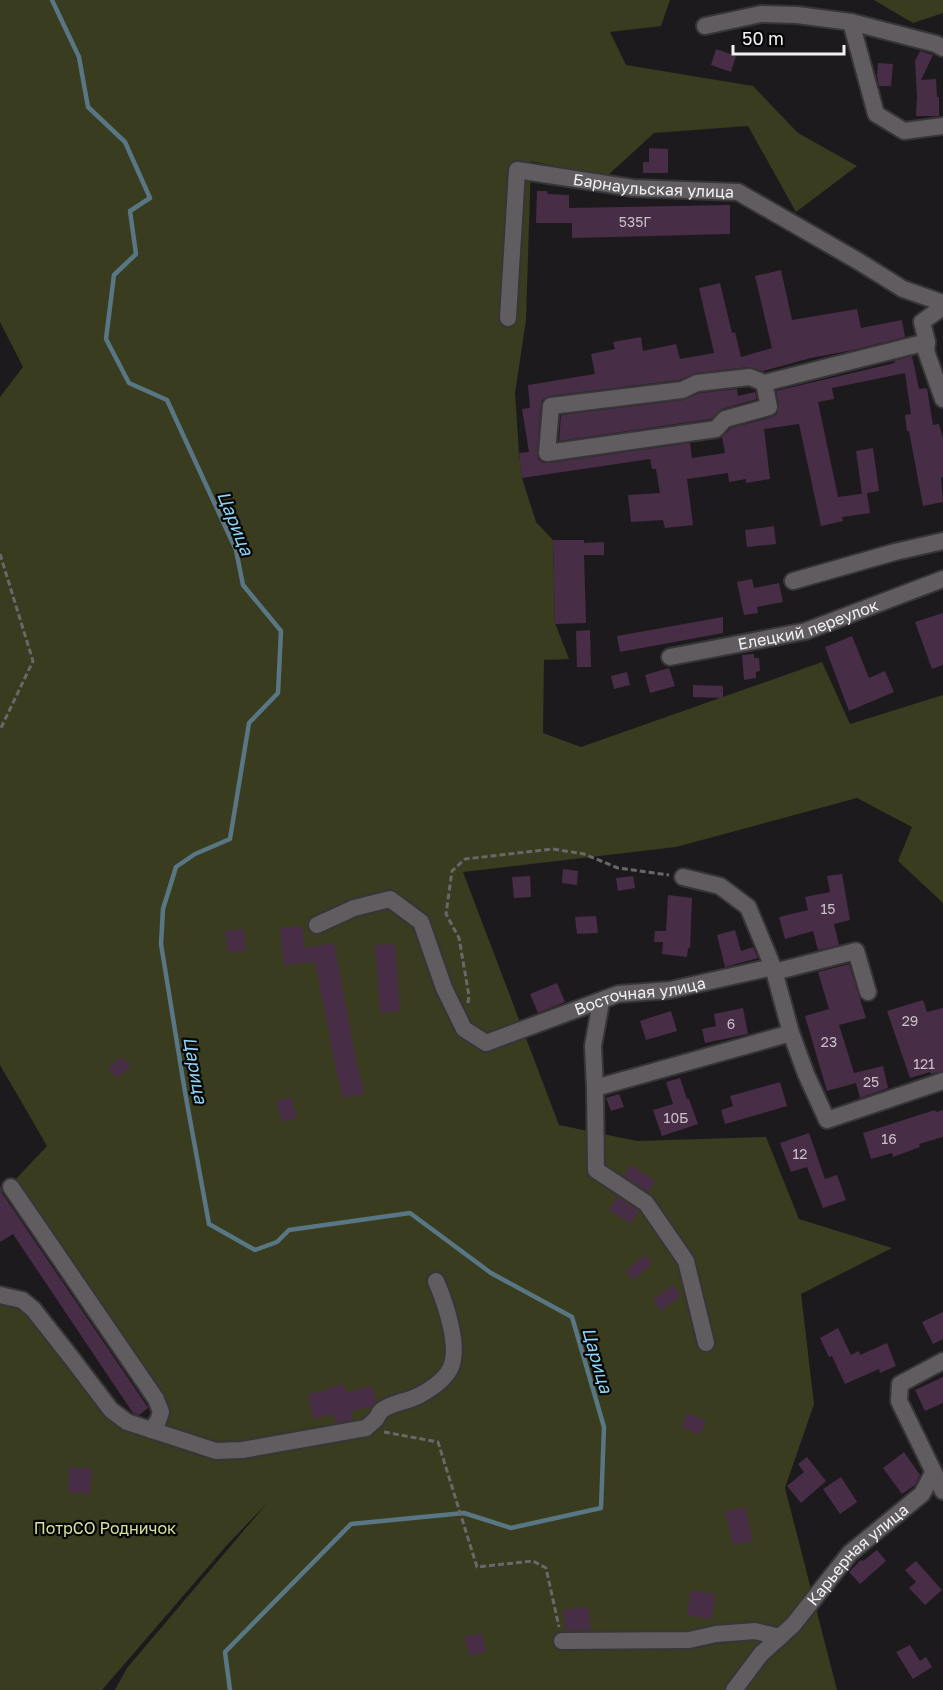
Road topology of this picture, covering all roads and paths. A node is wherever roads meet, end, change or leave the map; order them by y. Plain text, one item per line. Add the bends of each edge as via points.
1 (851, 22) junction
2 (705, 26) dead end
3 (943, 48) edge
4 (943, 126) edge
5 (943, 305) edge
6 (508, 318) dead end
7 (927, 342) junction
8 (764, 383) junction
9 (943, 399) edge
10 (943, 541) edge
11 (0, 554) edge
12 (943, 579) edge
13 (793, 581) dead end
14 (670, 657) dead end
15 (0, 730) edge
16 (682, 877) joint
17 (317, 925) dead end
18 (774, 970) junction
19 (868, 992) dead end
20 (600, 1002) junction
21 (464, 1029) junction
22 (791, 1033) junction
23 (943, 1081) edge
24 (595, 1088) junction
25 (11, 1187) dead end
26 (436, 1281) dead end
27 (0, 1296) edge
28 (706, 1343) dead end
29 (943, 1361) edge
30 (366, 1428) junction
31 (151, 1430) junction
32 (933, 1473) junction
33 (943, 1491) edge
34 (780, 1636) junction
35 (562, 1641) joint
36 (734, 1690) edge

1 - 2 street via 760,14
1 - 3 street
1 - 4 street via 876,114 904,131
5 - 6 street, Барнаульская улица via 903,289 738,192 633,188 517,170
5 - 7 street via 922,322
7 - 8 street
7 - 9 street via 926,351
8 - 8 street via 769,406 725,419 716,429 547,453 551,406 682,390 697,382 750,377
10 - 13 street
11 - 15 path via 33,662
12 - 14 street, Елецкий переулок via 806,631
16 - 18 street via 720,886 748,907
16 - 21 path via 618,868 584,854 553,849 465,859 452,871 446,914 459,938 469,996
17 - 21 street via 354,908 390,899 421,922 444,988
18 - 19 street, Восточная улица via 856,951
18 - 20 street, Восточная улица via 670,990 618,994
18 - 22 street
20 - 21 street, Восточная улица via 486,1043
20 - 24 street via 593,1046
22 - 23 street via 827,1120
22 - 24 street
24 - 28 street via 596,1170 646,1203 686,1260
25 - 31 street via 156,1399 161,1412
26 - 30 street via 448,1310 454,1347 451,1369 422,1394 381,1411
27 - 31 street via 22,1300 33,1309 111,1410 127,1422
29 - 32 street via 900,1384 899,1401
30 - 31 street via 216,1451
30 - 35 path via 438,1442 477,1567 533,1561 546,1568
32 - 33 street
32 - 34 street, Карьерная улица via 922,1494 850,1553 793,1626
34 - 35 street via 755,1631 689,1640
34 - 36 street, Карьерная улица

